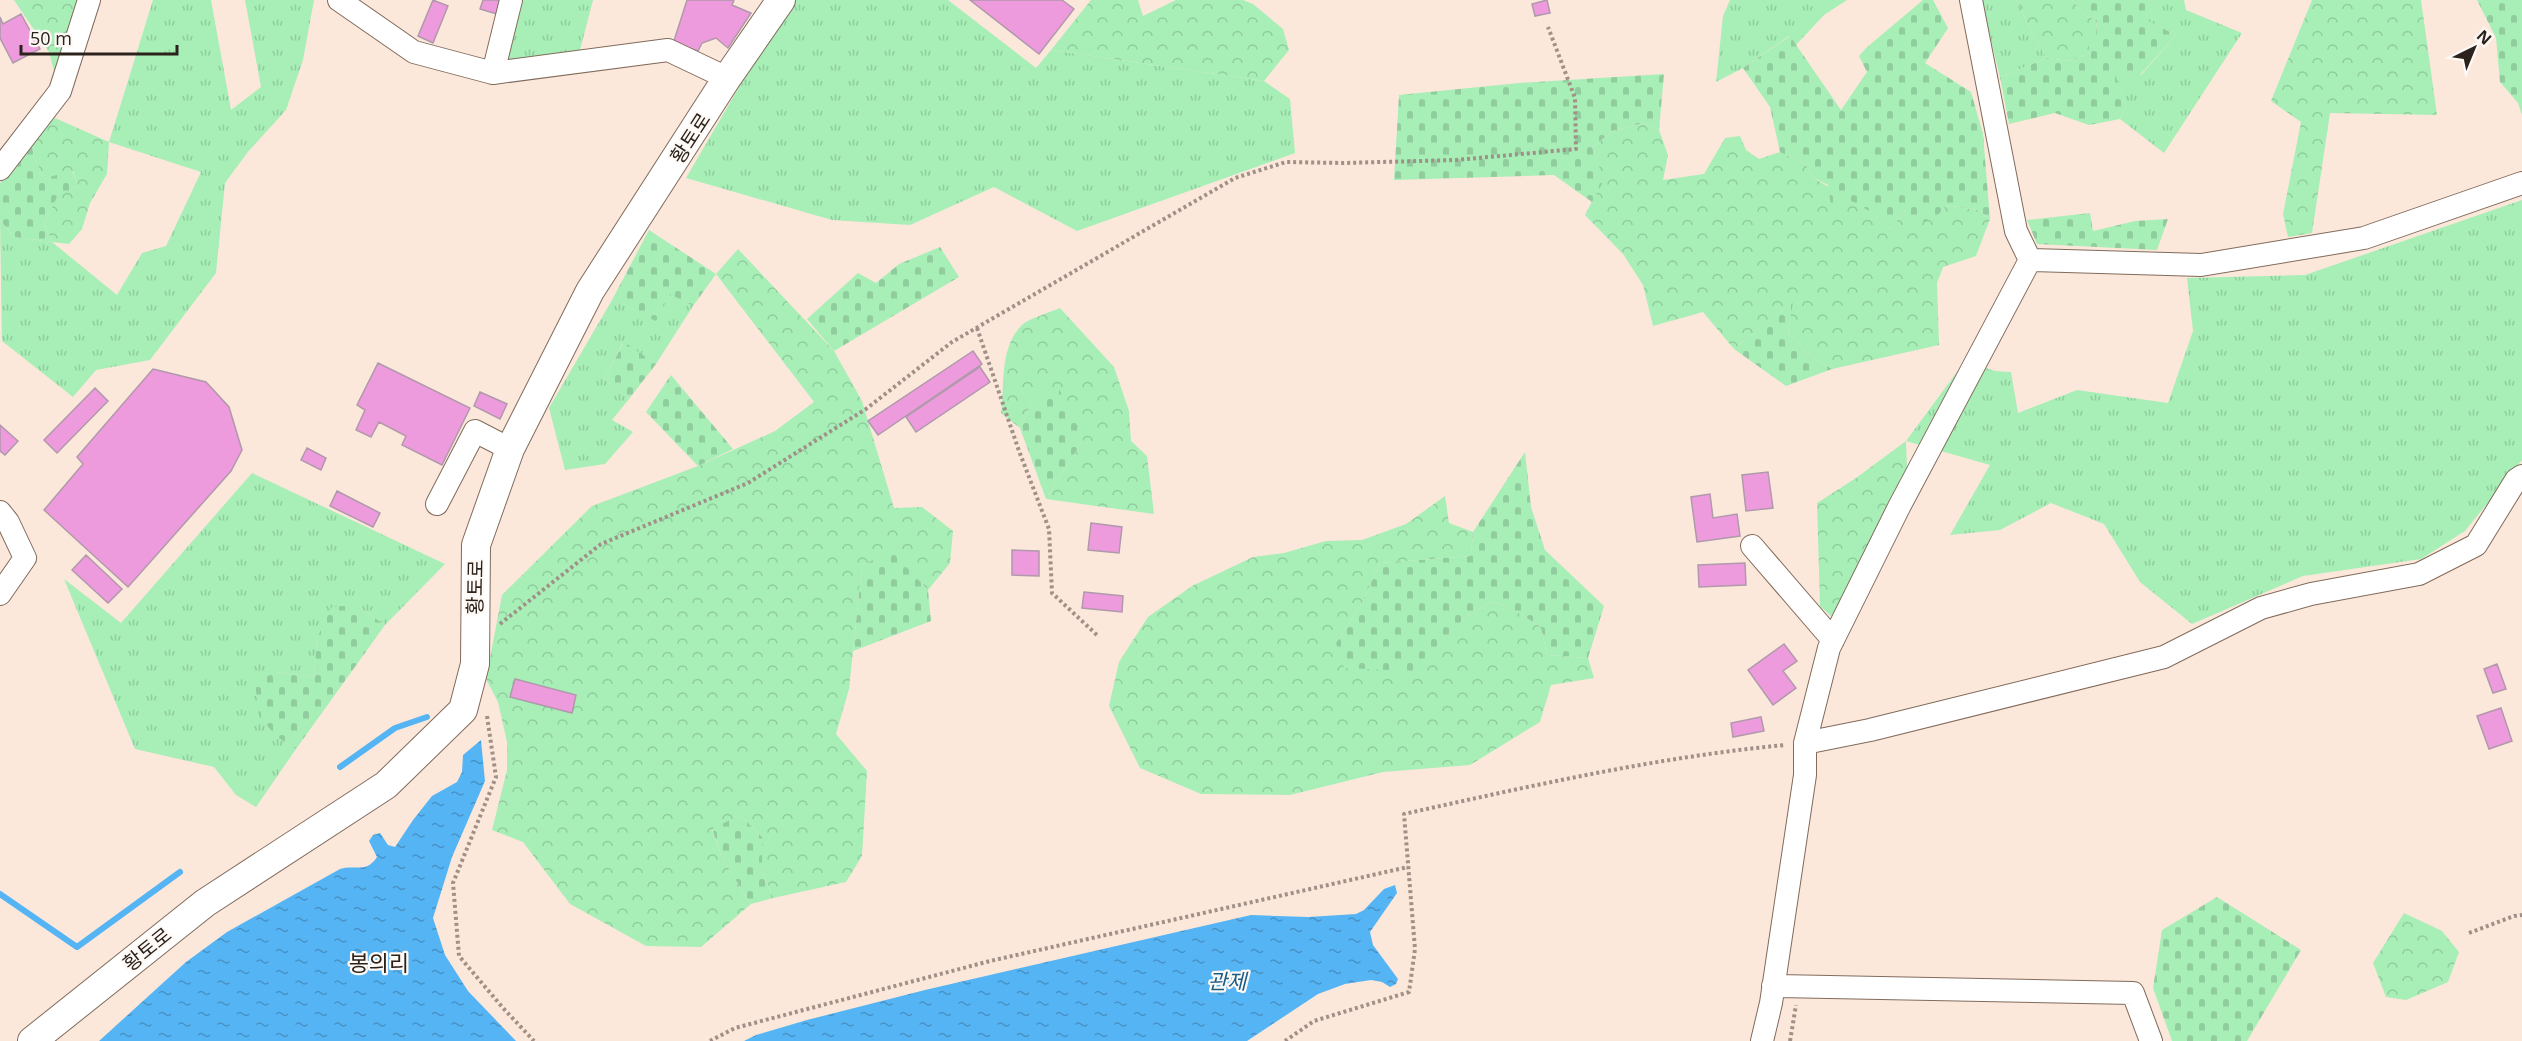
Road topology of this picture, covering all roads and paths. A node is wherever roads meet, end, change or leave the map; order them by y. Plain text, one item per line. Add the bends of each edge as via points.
1 (89, 0) edge
2 (339, 0) edge
3 (511, 0) edge
4 (781, 0) edge
5 (1971, 0) edge
6 (1548, 27) dead end
7 (493, 73) junction
8 (727, 78) junction
9 (0, 169) edge
10 (2522, 183) edge
11 (2031, 260) junction
12 (977, 328) junction
13 (510, 449) junction
14 (2522, 476) edge
15 (437, 504) dead end
16 (0, 512) edge
17 (1752, 546) dead end
18 (0, 594) edge
19 (1098, 636) dead end
20 (1833, 640) junction
21 (475, 642) junction
22 (468, 692) junction
23 (1805, 743) junction
24 (1408, 867) junction
25 (2522, 915) edge
26 (2469, 933) dead end
27 (1773, 986) junction
28 (1799, 986) junction
29 (32, 1041) edge
30 (534, 1041) edge
31 (710, 1041) edge
32 (1285, 1041) edge
33 (1762, 1041) edge
34 (1790, 1041) edge
35 (2151, 1041) edge

1 - 9 street via 60,91
2 - 7 street via 414,51
3 - 7 street
4 - 8 main road, 황토로
5 - 11 street via 2016,231
6 - 12 path via 1575,98 1576,149 1456,160 1275,165 1235,178
7 - 8 street via 668,50
8 - 13 main road, 황토로 via 590,291
10 - 11 street via 2364,238 2201,265
11 - 20 street
12 - 19 path via 1049,529 1052,593
12 - 21 path via 952,342 866,409 748,483 601,544
13 - 15 street via 475,431
13 - 21 main road, 황토로 via 476,545
14 - 23 street via 2476,545 2419,574 2311,594 2261,609 2164,657
16 - 18 street via 25,558
17 - 20 street
20 - 23 street
21 - 22 main road, 황토로 via 475,664
22 - 29 main road, 황토로 via 463,710 386,785 205,903
22 - 30 path via 486,714 496,777 453,883 459,956
23 - 24 path via 1711,752 1404,814
23 - 27 street via 1805,775
24 - 31 path via 990,961 735,1028
24 - 32 path via 1415,949 1409,992 1314,1021
25 - 26 path
27 - 28 street
27 - 33 street
28 - 34 path
28 - 35 street via 2133,993

